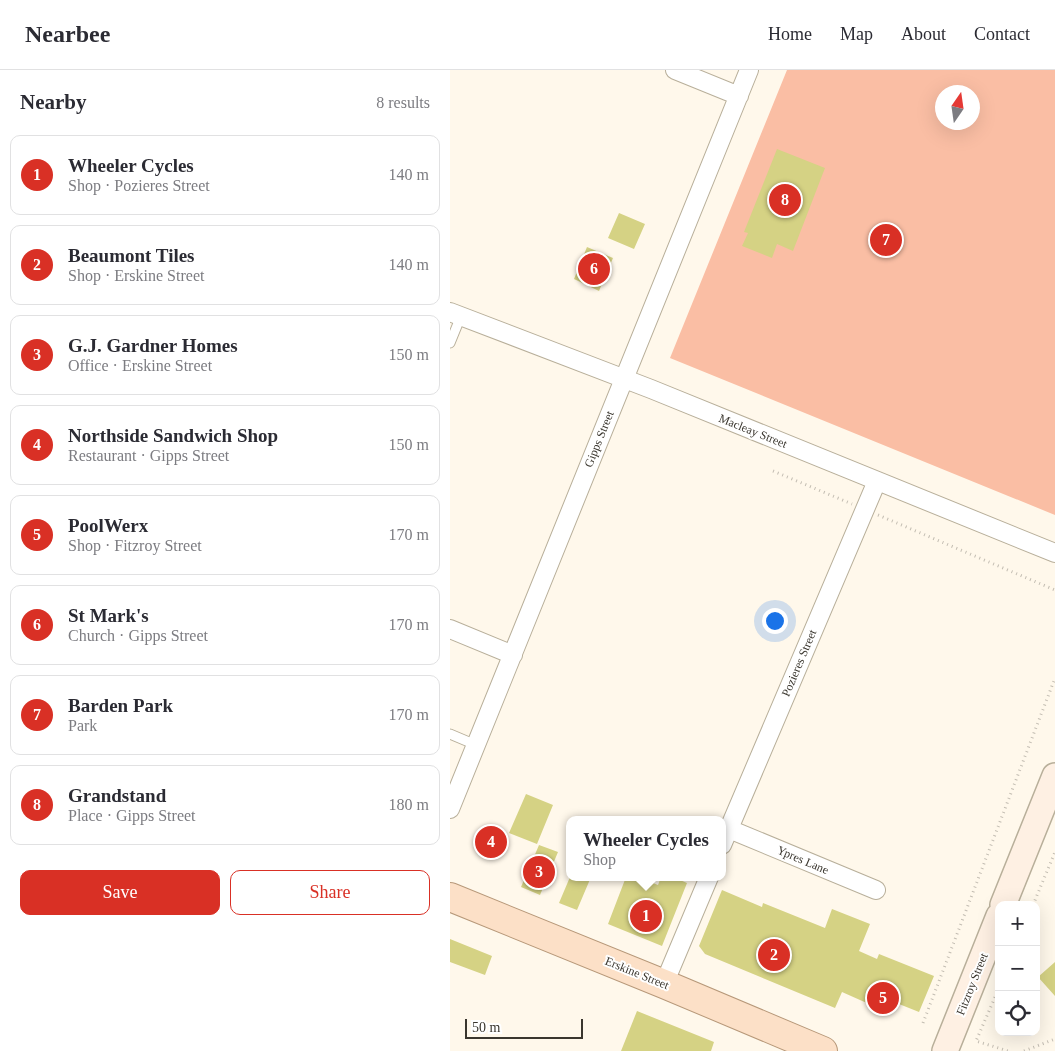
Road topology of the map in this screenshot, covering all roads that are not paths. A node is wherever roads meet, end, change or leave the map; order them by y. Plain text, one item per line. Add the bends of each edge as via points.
1 (674, 70) edge
2 (749, 70) edge
3 (738, 96) junction
4 (455, 314) edge
5 (450, 343) edge
6 (624, 378) junction
7 (877, 481) junction
8 (1055, 553) edge
9 (450, 629) edge
10 (512, 654) junction
11 (450, 734) edge
12 (476, 745) junction
13 (1055, 776) edge
14 (450, 809) edge
15 (726, 837) edge
16 (706, 881) edge
17 (876, 890) dead end
18 (450, 897) edge
19 (1005, 901) edge
20 (995, 926) edge
21 (664, 984) junction
22 (823, 1051) edge
23 (945, 1051) edge

1 - 3 street
2 - 3 street, Gipps Street
3 - 6 street, Gipps Street
4 - 5 lane
4 - 6 street, Macleay Street
6 - 7 street, Macleay Street
6 - 10 street, Gipps Street
7 - 8 street, Macleay Street
7 - 15 street, Pozieres Street
9 - 10 street
10 - 12 street, Gipps Street
11 - 12 lane
12 - 14 street, Gipps Street
13 - 19 street
15 - 17 street, Ypres Lane
16 - 21 street
18 - 21 main road, Erskine Street
20 - 23 street, Fitzroy Street
21 - 22 main road, Erskine Street

